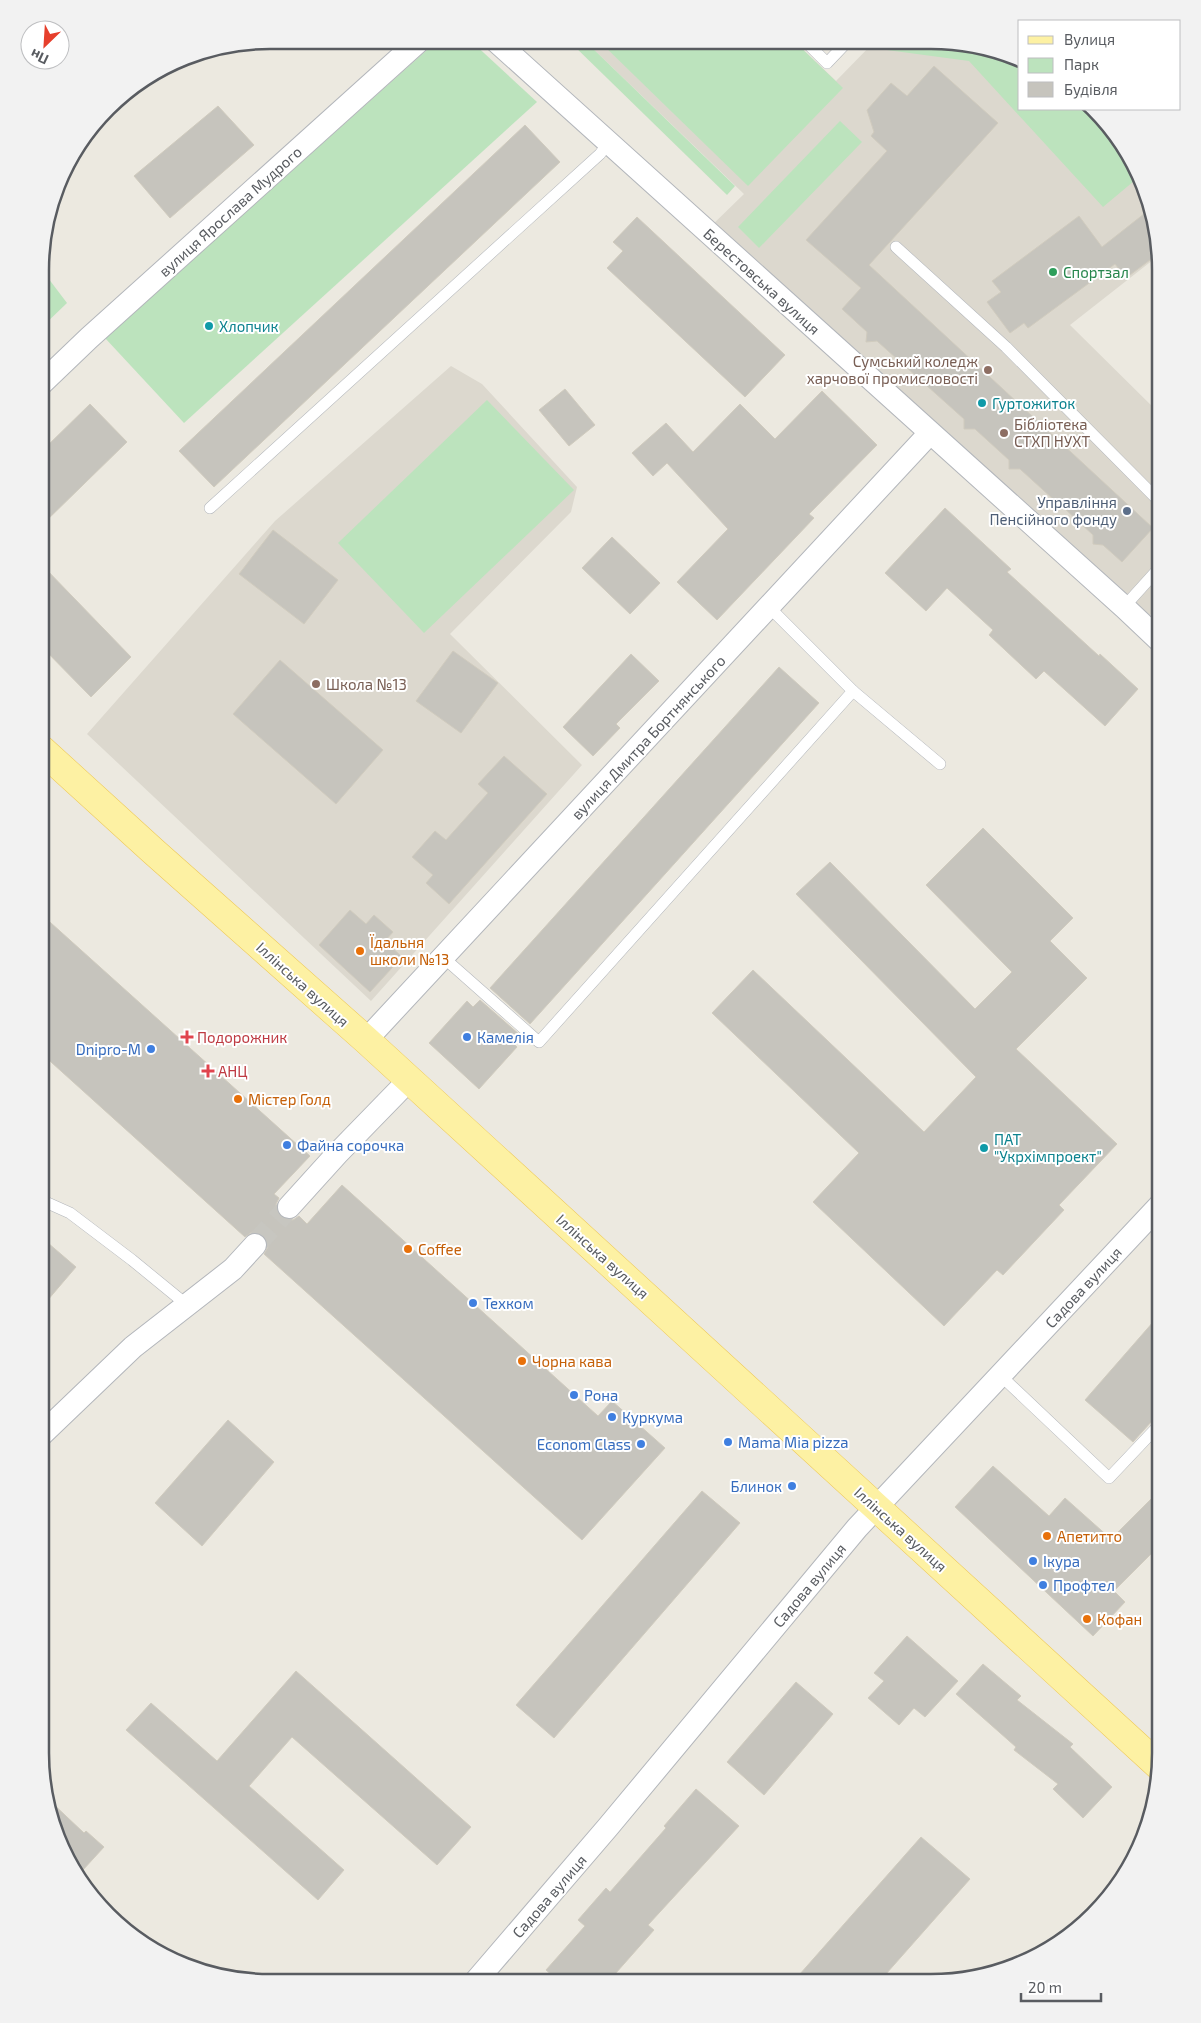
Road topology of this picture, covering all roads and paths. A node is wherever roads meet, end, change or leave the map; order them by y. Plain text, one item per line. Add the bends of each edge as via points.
1 (410, 49) edge
2 (505, 49) edge
3 (813, 49) edge
4 (841, 49) edge
5 (609, 142) junction
6 (896, 246) dead end
7 (49, 376) edge
8 (930, 433) junction
9 (1152, 494) edge
10 (210, 508) dead end
11 (1152, 576) edge
12 (769, 607) junction
13 (1124, 607) junction
14 (1152, 633) edge
15 (853, 691) junction
16 (49, 756) edge
17 (940, 764) dead end
18 (444, 958) junction
19 (366, 1040) junction
20 (409, 1080) junction
21 (49, 1204) edge
22 (289, 1207) tunnel mouth
23 (1152, 1214) edge
24 (255, 1246) tunnel mouth
25 (187, 1305) junction
26 (1000, 1375) junction
27 (49, 1427) edge
28 (1152, 1433) edge
29 (876, 1507) junction
30 (1152, 1760) edge
31 (482, 1974) edge

1 - 7 street, вулиця Ярослава Мудрого
2 - 5 street, Берестовська вулиця
3 - 4 lane via 827,62
5 - 8 street, Берестовська вулиця
5 - 10 lane via 600,154
6 - 9 lane via 1006,347
8 - 12 street, вулиця Дмитра Бортнянського
8 - 13 street, Берестовська вулиця
11 - 13 lane
12 - 15 lane
12 - 18 street, вулиця Дмитра Бортнянського
13 - 14 street, Берестовська вулиця
15 - 17 lane
15 - 18 lane via 539,1042
16 - 19 main road, Іллінська вулиця
18 - 19 street, вулиця Дмитра Бортнянського
19 - 20 main road, Іллінська вулиця
20 - 22 street
20 - 29 main road, Іллінська вулиця
21 - 25 lane via 70,1213
23 - 26 street, Садова вулиця
24 - 25 street via 233,1269
25 - 27 street via 133,1347
26 - 28 lane via 1109,1478
26 - 29 street, Садова вулиця
29 - 30 main road, Іллінська вулиця
29 - 31 street, Садова вулиця

